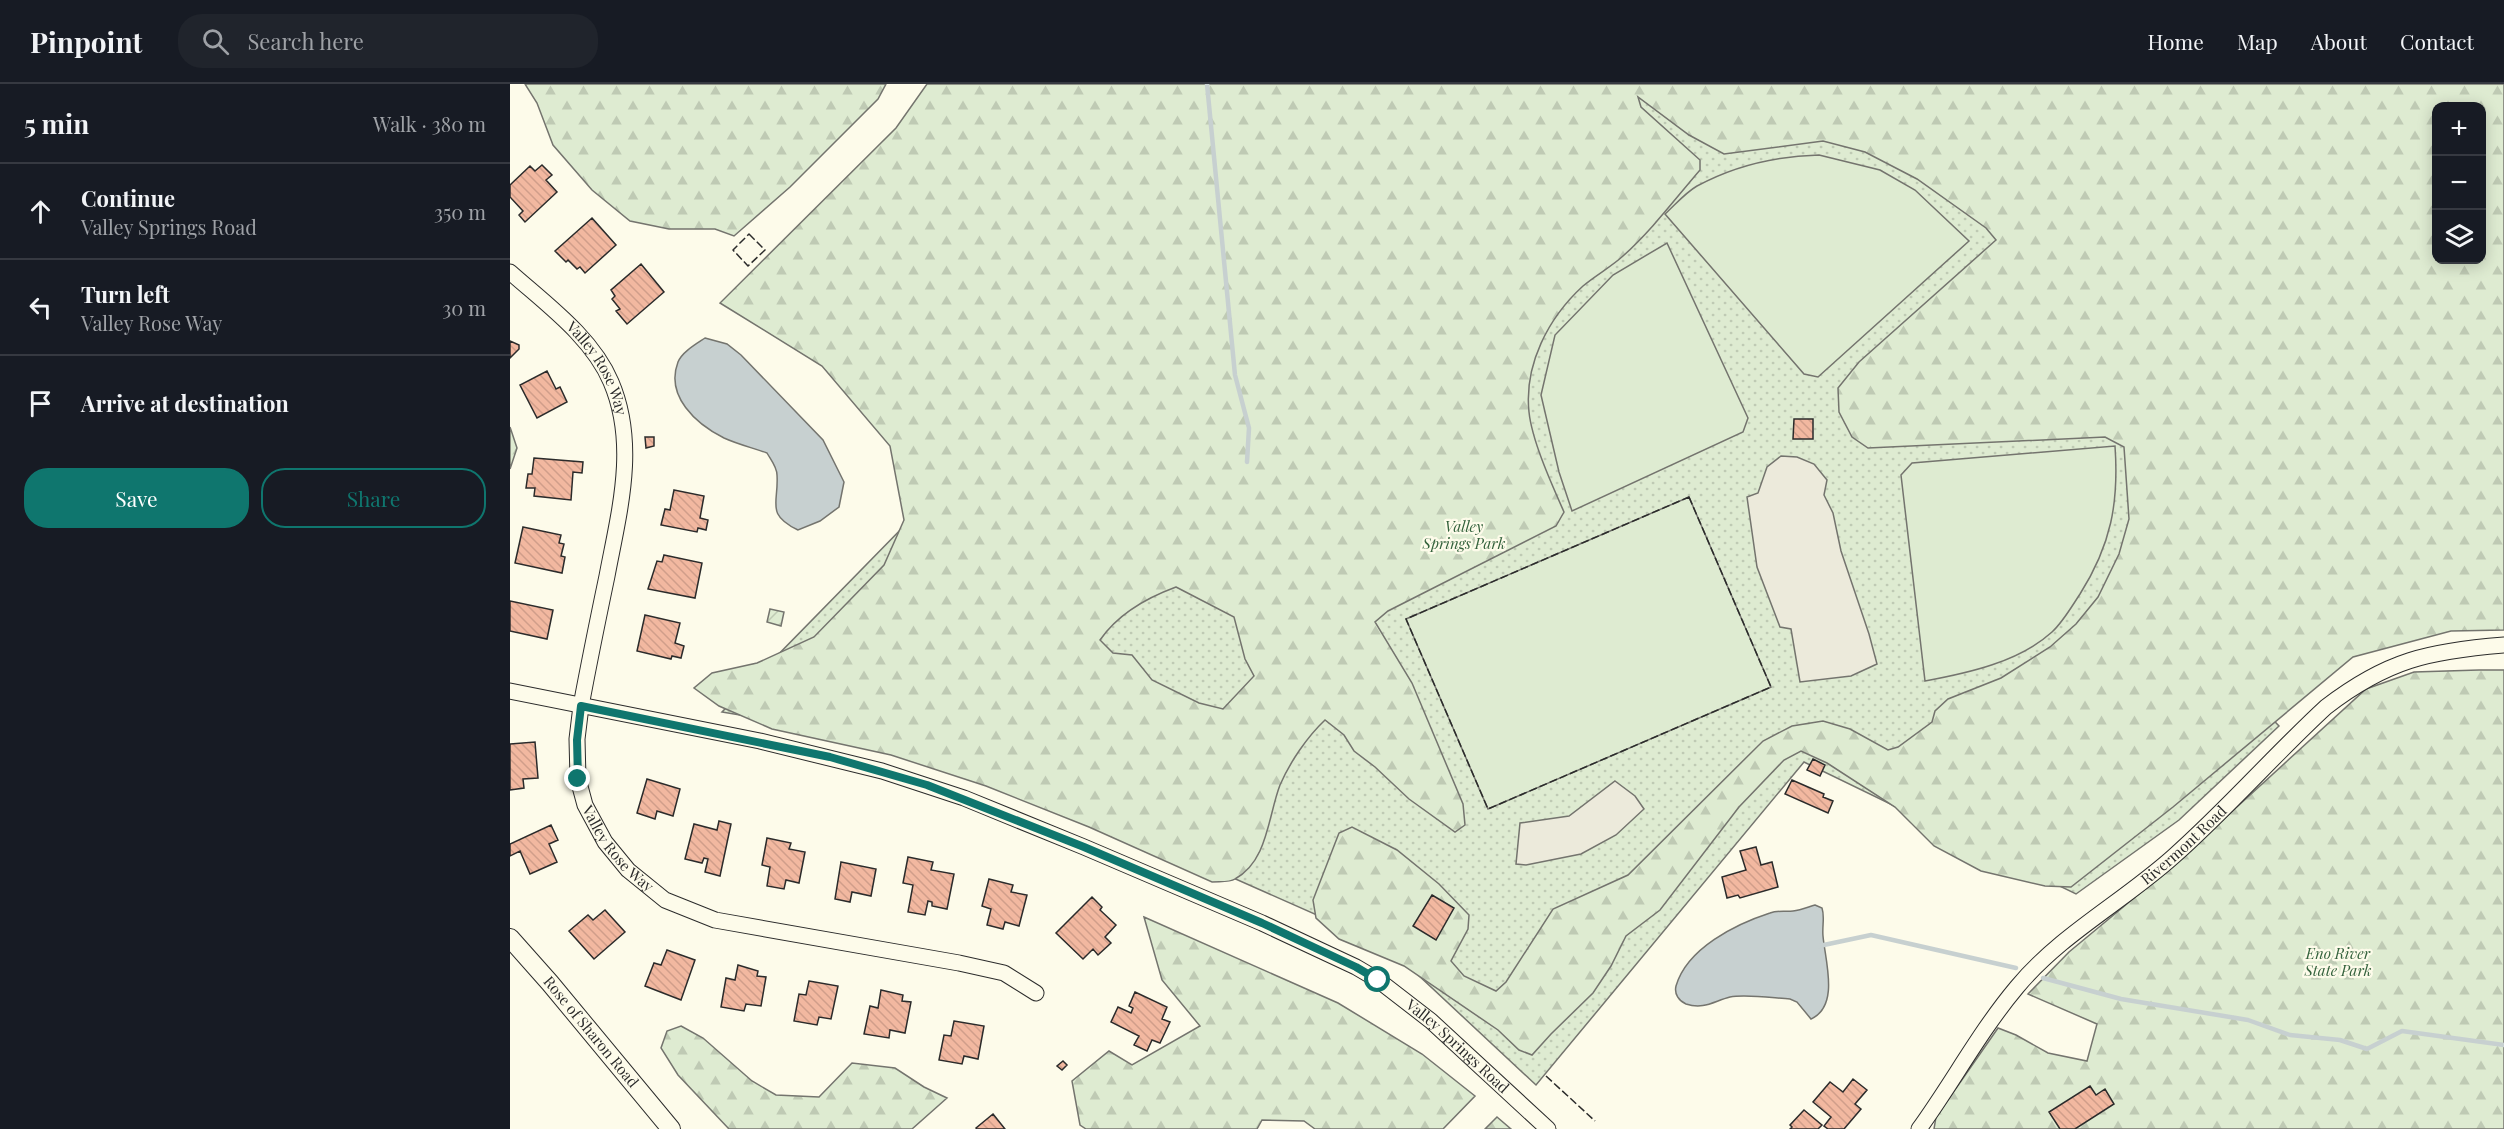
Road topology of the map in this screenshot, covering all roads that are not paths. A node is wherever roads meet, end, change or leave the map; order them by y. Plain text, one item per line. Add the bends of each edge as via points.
1 (510, 272) edge
2 (2504, 645) edge
3 (510, 691) edge
4 (581, 706) junction
5 (510, 938) edge
6 (1036, 993) dead end
7 (671, 1129) edge
8 (1548, 1129) edge
9 (1919, 1129) edge

1 - 4 street, Valley Rose Way via 587,343 611,382 623,425 626,462 620,507
2 - 9 street, Rivermont Road via 2408,659 2365,680 2326,707 2174,856 2081,926 2035,967 1978,1038
3 - 4 street, Valley Springs Road
4 - 6 street, Valley Rose Way via 578,779 585,805 605,842 628,870 665,900 715,920 1004,973
4 - 8 street, Valley Springs Road via 830,757 927,785 1262,923 1356,967 1400,995
5 - 7 street, Rose of Sharon Road

